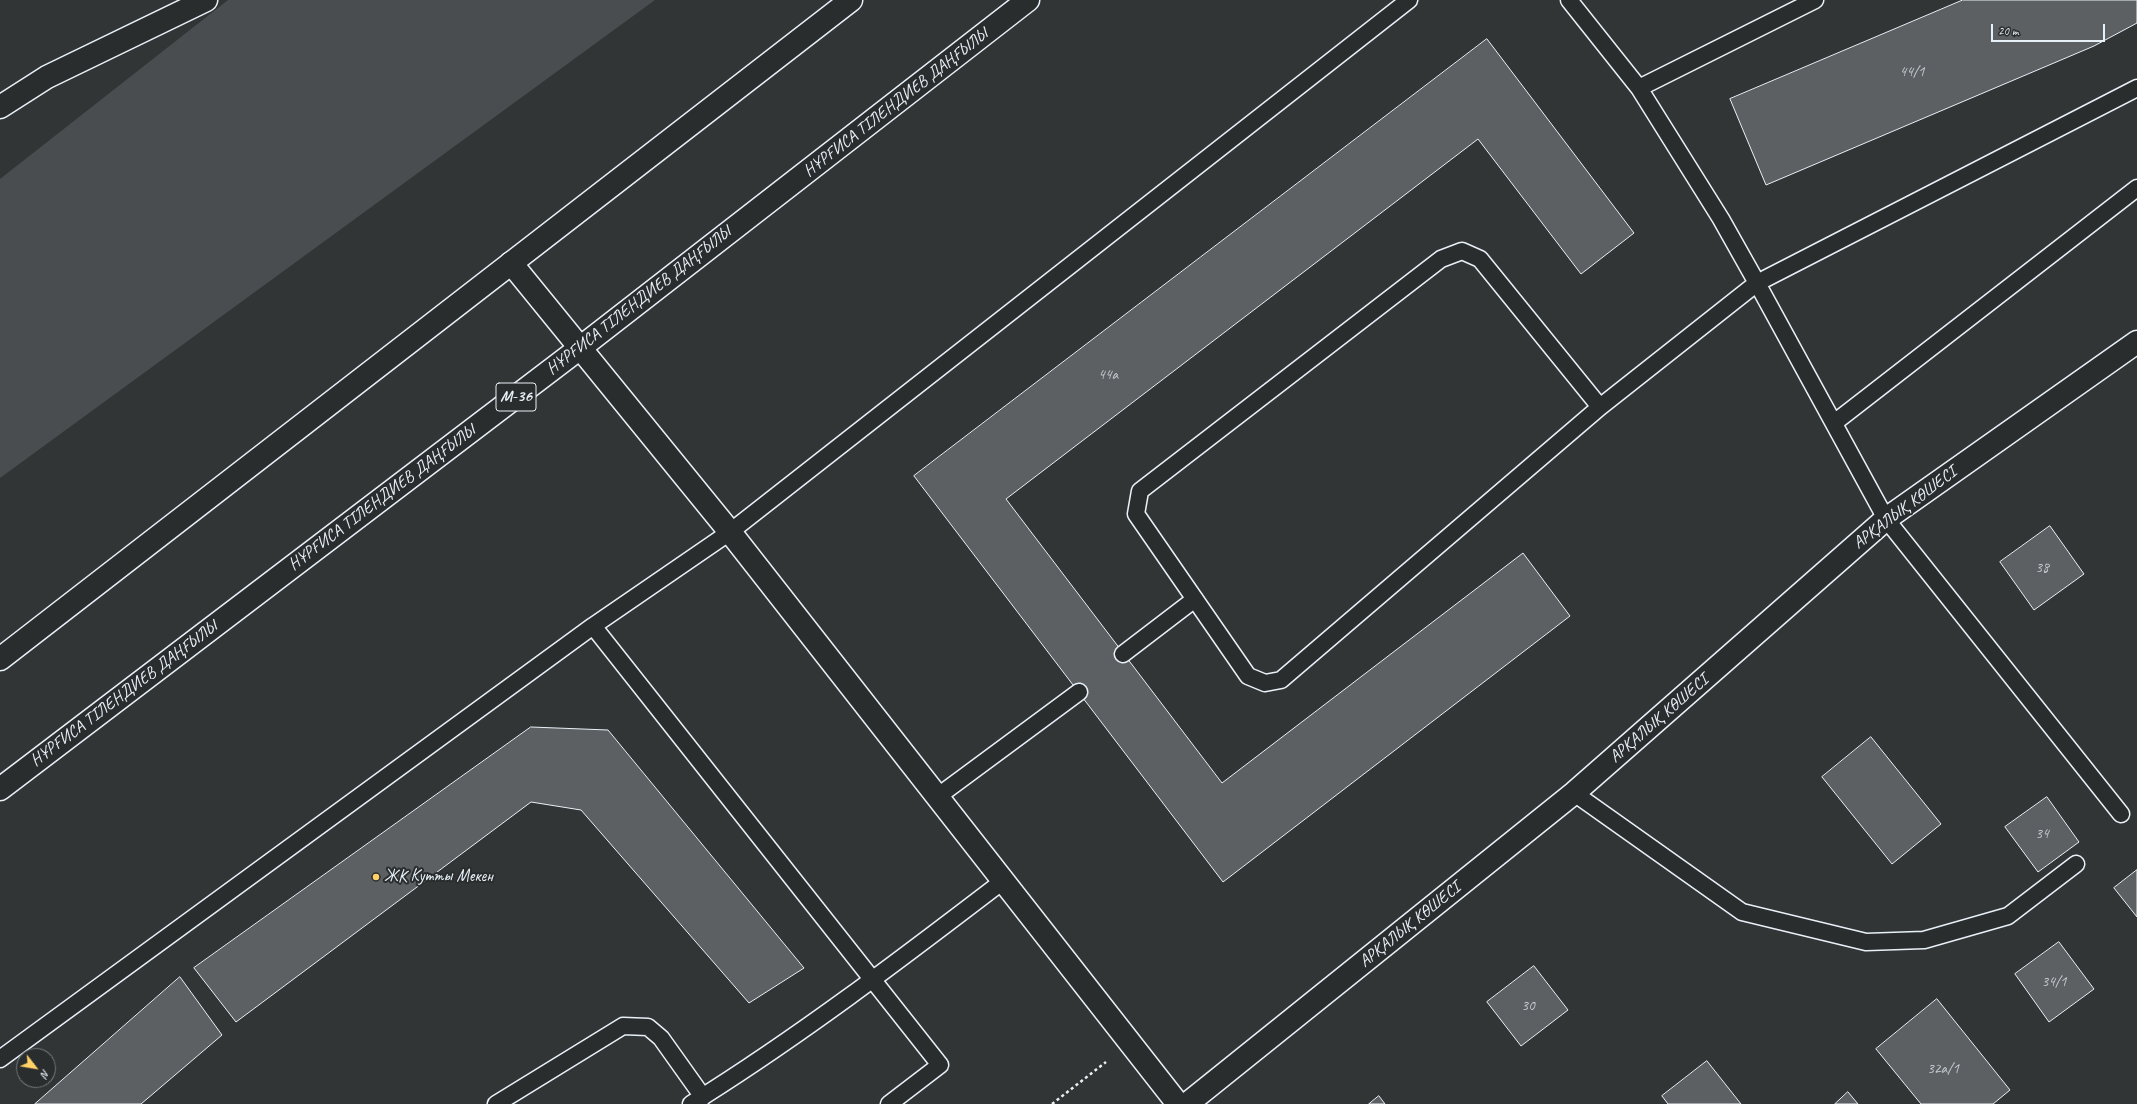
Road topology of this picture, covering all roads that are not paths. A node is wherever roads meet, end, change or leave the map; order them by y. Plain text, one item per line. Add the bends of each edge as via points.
1 (851, 0) edge
2 (1028, 0) edge
3 (1409, 0) edge
4 (1569, 0) edge
5 (1815, 0) edge
6 (204, 1) edge
7 (1639, 88) junction
8 (2137, 88) edge
9 (0, 107) edge
10 (2137, 188) edge
11 (511, 263) junction
12 (1757, 283) junction
13 (2137, 342) edge
14 (580, 348) junction
15 (1600, 407) junction
16 (1834, 423) junction
17 (1886, 519) junction
18 (730, 532) junction
19 (1195, 599) junction
20 (593, 626) junction
21 (1124, 654) dead end
22 (0, 659) edge
23 (1079, 692) dead end
24 (0, 789) edge
25 (1574, 793) junction
26 (937, 797) junction
27 (2121, 814) dead end
28 (2076, 864) dead end
29 (1003, 881) junction
30 (873, 980) junction
31 (0, 1059) edge
32 (697, 1100) edge
33 (496, 1104) edge
34 (889, 1104) edge
35 (1178, 1104) edge
36 (1187, 1104) edge

1 - 11 street
2 - 14 street, НҰРҒИСА ТІЛЕНДИЕВ ДАҢҒЫЛЫ / M-36
3 - 18 lane
4 - 7 lane
5 - 7 lane
6 - 9 street via 47,77
7 - 12 lane via 1721,219
8 - 12 lane
10 - 16 lane
11 - 14 street
11 - 22 street
12 - 15 lane
12 - 16 lane
13 - 17 street, АРҚАЛЫҚ КӨШЕСІ
14 - 18 street
14 - 24 street, НҰРҒИСА ТІЛЕНДИЕВ ДАҢҒЫЛЫ / M-36
15 - 19 lane via 1280,680 1265,683 1248,676
15 - 19 lane via 1480,259 1462,251 1441,259 1140,491 1136,514
16 - 17 lane
17 - 25 street, АРҚАЛЫҚ КӨШЕСІ
17 - 27 lane
18 - 20 lane
18 - 26 street
19 - 21 lane
20 - 30 lane
20 - 31 lane
23 - 26 lane
25 - 28 lane via 1742,912 1866,942 1924,940 2008,916
25 - 36 street, АРҚАЛЫҚ КӨШЕСІ
26 - 29 street
29 - 30 lane
29 - 35 street
30 - 32 lane
30 - 34 lane via 940,1065
32 - 33 lane via 661,1038 648,1027 623,1026

